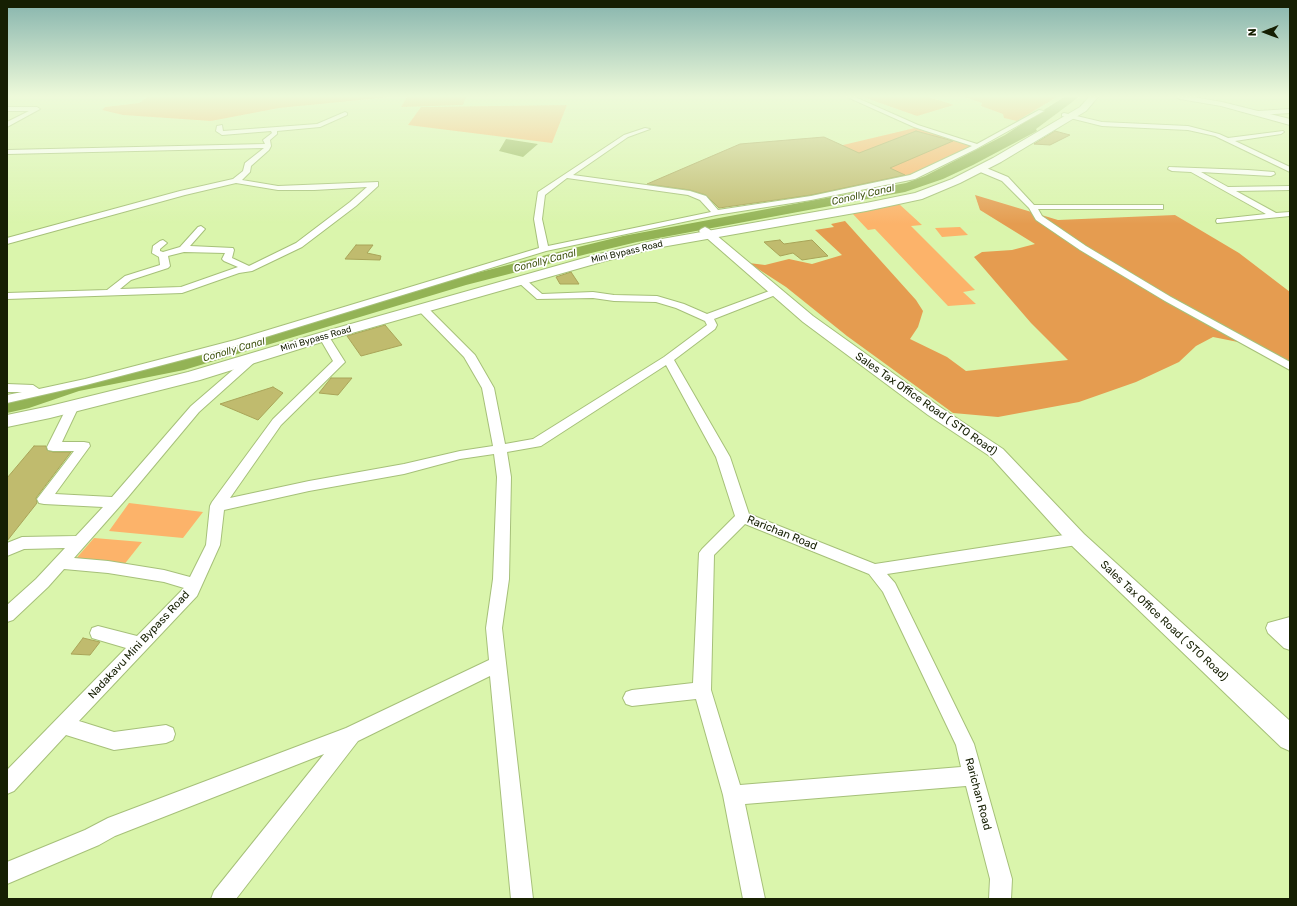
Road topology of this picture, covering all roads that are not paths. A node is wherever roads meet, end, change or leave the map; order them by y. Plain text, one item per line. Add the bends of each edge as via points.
1 (267, 139) edge
2 (621, 139) edge
3 (957, 139) edge
4 (989, 139) edge
5 (1028, 139) edge
6 (1029, 139) edge
7 (1232, 139) edge
8 (1227, 140) joint
9 (268, 146) junction
10 (977, 146) junction
11 (7, 152) edge
12 (1290, 161) edge
13 (1273, 162) junction
14 (981, 169) junction
15 (1172, 169) dead end
16 (1192, 170) junction
17 (1290, 170) edge
18 (1290, 174) edge
19 (566, 176) junction
20 (1280, 180) edge
21 (236, 181) junction
22 (1290, 188) edge
23 (1227, 189) junction
24 (1032, 207) junction
25 (1160, 207) dead end
26 (716, 213) junction
27 (1290, 214) edge
28 (1276, 216) junction
29 (1220, 221) dead end
30 (201, 229) dead end
31 (707, 233) junction
32 (7, 241) edge
33 (163, 243) dead end
34 (183, 249) junction
35 (544, 249) junction
36 (163, 254) junction
37 (249, 269) junction
38 (521, 280) junction
39 (776, 292) junction
40 (109, 293) junction
41 (7, 296) edge
42 (422, 309) junction
43 (707, 318) junction
44 (324, 337) junction
45 (253, 358) junction
46 (668, 359) junction
47 (1290, 367) edge
48 (7, 388) edge
49 (50, 390) junction
50 (7, 400) edge
51 (73, 406) junction
52 (7, 417) edge
53 (7, 421) edge
54 (500, 448) junction
55 (116, 502) junction
56 (217, 506) junction
57 (743, 517) junction
58 (1077, 539) junction
59 (80, 542) junction
60 (7, 550) edge
61 (60, 563) junction
62 (874, 570) junction
63 (194, 585) junction
64 (7, 615) edge
65 (1290, 624) edge
66 (98, 633) dead end
67 (1290, 643) edge
68 (140, 644) junction
69 (498, 664) junction
70 (702, 690) junction
71 (632, 698) dead end
72 (63, 725) junction
73 (166, 734) dead end
74 (352, 735) junction
75 (1290, 738) edge
76 (974, 776) junction
77 (7, 784) edge
78 (732, 795) junction
79 (7, 872) edge
80 (222, 899) edge
81 (522, 899) edge
82 (754, 899) edge
83 (1000, 899) edge

1 - 9 street
2 - 19 street
3 - 10 street
4 - 10 street
5 - 31 main road, Mini Bypass Road via 946,181 908,194
6 - 14 main road, Mini Bypass Road
7 - 8 street
8 - 13 street
9 - 11 street
9 - 21 street
10 - 26 street via 912,177 811,198
12 - 13 street
13 - 17 street
14 - 24 street via 1005,179
14 - 31 main road, Mini Bypass Road via 918,196
15 - 16 street
16 - 20 street via 1248,172
16 - 23 street
18 - 20 street
19 - 26 street via 690,193 703,198
19 - 35 street via 541,194 538,219
21 - 32 street
21 - 37 street via 278,188 375,184 353,204 298,245
22 - 23 street
23 - 28 street
24 - 25 street
24 - 47 street via 1039,218 1083,248
26 - 35 street
27 - 28 street
28 - 29 street
30 - 34 street
31 - 38 main road, Mini Bypass Road
31 - 39 street, Sales Tax Office Road ( STO Road)
31 - 52 main road, Mini Bypass Road via 624,248 466,289 185,372
33 - 36 street via 156,248 156,253
34 - 36 street
34 - 37 street via 230,250 227,259
35 - 49 street via 239,342
36 - 40 street via 165,266 128,278
37 - 40 street via 238,270 182,290
38 - 42 main road, Mini Bypass Road
38 - 43 street via 540,297 593,295 657,299
39 - 43 street
39 - 58 street, Sales Tax Office Road ( STO Road) via 860,358 997,453
40 - 41 street
42 - 44 main road, Mini Bypass Road
42 - 54 street via 469,355 488,388
43 - 46 street via 711,327
44 - 45 main road, Mini Bypass Road
44 - 56 street, Nadakavu Mini Bypass Road via 339,362 277,422
45 - 51 main road, Mini Bypass Road via 194,376
45 - 55 street via 195,409
46 - 54 street via 536,443
46 - 57 street, Rarichan Road via 723,457
48 - 49 street
49 - 50 street
51 - 53 main road, Mini Bypass Road
51 - 55 street via 53,447 84,446 44,498
54 - 56 street
54 - 69 street via 504,477 501,579 494,628
55 - 59 street
56 - 63 street, Nadakavu Mini Bypass Road via 213,545
57 - 62 street, Rarichan Road
57 - 70 street via 707,553
58 - 62 street
58 - 75 street, Sales Tax Office Road ( STO Road)
59 - 60 street via 22,543
59 - 61 street
61 - 63 street via 108,566 164,576
61 - 64 street
62 - 76 street, Rarichan Road via 888,588 966,744
63 - 68 street, Nadakavu Mini Bypass Road
65 - 67 street via 1274,628
66 - 68 street
68 - 72 street, Nadakavu Mini Bypass Road
69 - 74 street
69 - 81 street
70 - 71 street
70 - 78 street
72 - 73 street via 114,741
72 - 77 street, Nadakavu Mini Bypass Road
74 - 79 street via 108,828 92,838
74 - 80 street
76 - 78 street
76 - 83 street, Rarichan Road via 1000,879
78 - 82 street

